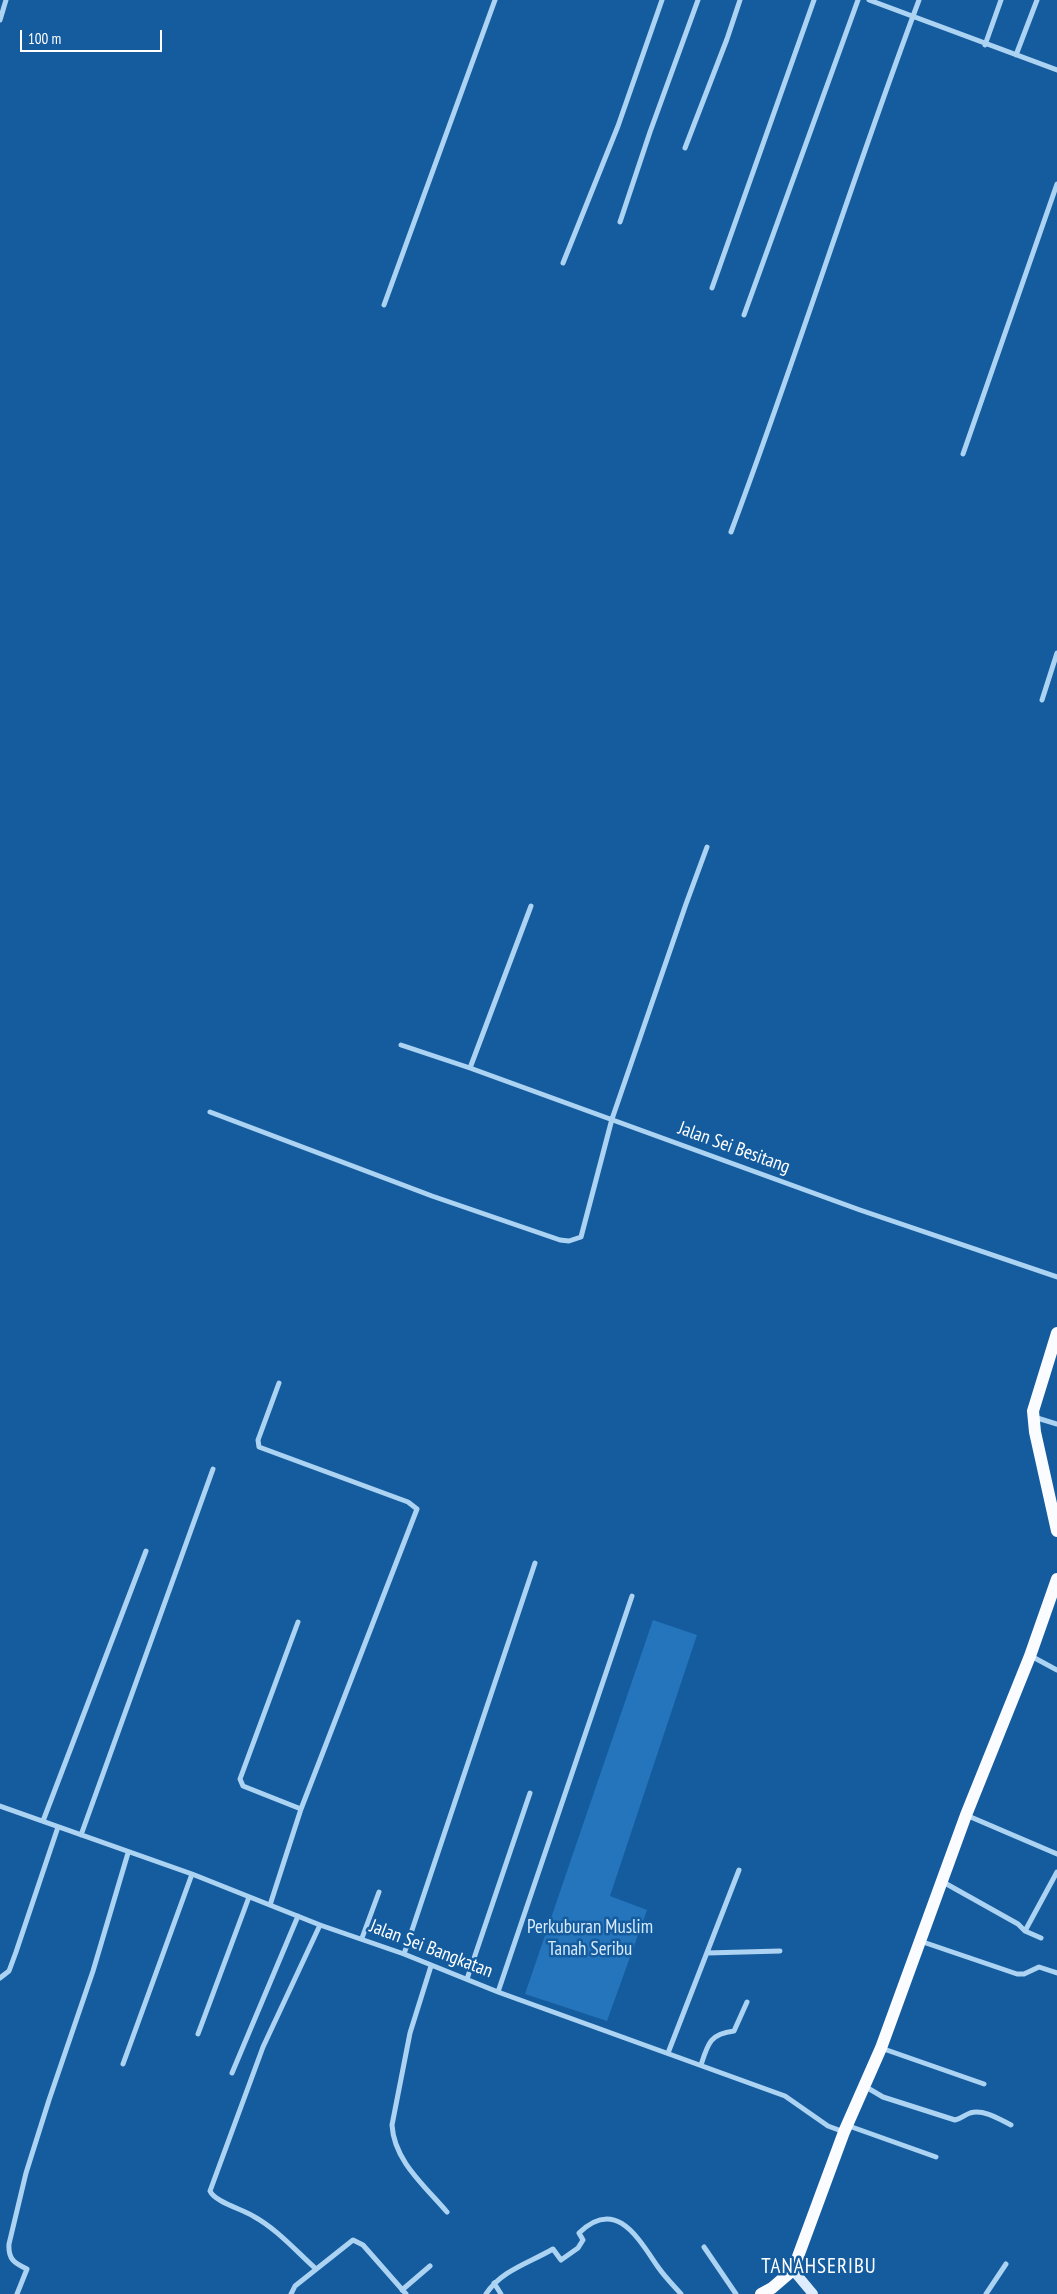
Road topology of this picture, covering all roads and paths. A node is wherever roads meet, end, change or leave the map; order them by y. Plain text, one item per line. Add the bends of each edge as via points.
1 (6, 0) edge
2 (494, 0) edge
3 (662, 0) edge
4 (698, 0) edge
5 (740, 0) edge
6 (814, 0) edge
7 (858, 0) edge
8 (869, 0) edge
9 (920, 0) edge
10 (1002, 0) edge
11 (1037, 0) edge
12 (913, 18) junction
13 (0, 20) edge
14 (985, 45) junction
15 (1016, 55) junction
16 (1057, 70) edge
17 (685, 148) dead end
18 (1057, 184) edge
19 (620, 222) dead end
20 (563, 262) dead end
21 (712, 288) dead end
22 (384, 305) dead end
23 (744, 315) dead end
24 (963, 454) dead end
25 (731, 532) dead end
26 (1057, 653) edge
27 (1042, 700) dead end
28 (707, 846) dead end
29 (531, 906) dead end
30 (401, 1045) dead end
31 (470, 1068) junction
32 (210, 1112) dead end
33 (612, 1119) junction
34 (1057, 1277) edge
35 (1057, 1333) edge
36 (279, 1382) dead end
37 (1034, 1417) junction
38 (1057, 1424) edge
39 (213, 1469) dead end
40 (1057, 1530) edge
41 (146, 1551) dead end
42 (535, 1563) dead end
43 (1057, 1579) edge
44 (632, 1596) dead end
45 (298, 1622) dead end
46 (1030, 1656) junction
47 (1057, 1670) edge
48 (530, 1793) dead end
49 (0, 1806) edge
50 (301, 1809) junction
51 (966, 1815) junction
52 (42, 1821) junction
53 (58, 1827) junction
54 (81, 1834) junction
55 (128, 1853) junction
56 (1057, 1854) edge
57 (739, 1870) dead end
58 (1057, 1872) edge
59 (192, 1874) junction
60 (942, 1881) junction
61 (1051, 1885) junction
62 (1057, 1887) edge
63 (379, 1892) dead end
64 (249, 1897) junction
65 (270, 1905) junction
66 (298, 1916) junction
67 (320, 1925) junction
68 (1025, 1931) junction
69 (362, 1938) junction
70 (1041, 1938) dead end
71 (920, 1941) junction
72 (780, 1951) dead end
73 (707, 1953) junction
74 (404, 1954) junction
75 (431, 1966) junction
76 (1057, 1973) edge
77 (0, 1978) edge
78 (467, 1979) junction
79 (498, 1992) junction
80 (747, 2002) dead end
81 (198, 2034) dead end
82 (881, 2048) junction
83 (668, 2053) junction
84 (123, 2064) dead end
85 (701, 2065) junction
86 (232, 2073) dead end
87 (984, 2084) dead end
88 (865, 2086) junction
89 (1011, 2125) dead end
90 (846, 2129) junction
91 (936, 2157) dead end
92 (447, 2212) dead end
93 (704, 2247) dead end
94 (1006, 2264) dead end
95 (430, 2266) dead end
96 (316, 2269) junction
97 (793, 2270) junction
98 (494, 2283) junction
99 (404, 2292) edge
100 (17, 2294) edge
101 (291, 2294) edge
102 (486, 2294) edge
103 (501, 2294) edge
104 (681, 2294) edge
105 (736, 2294) edge
106 (761, 2294) edge
107 (813, 2294) edge
108 (986, 2294) edge

1 - 13 street
2 - 22 street
3 - 20 street via 618,126
4 - 19 street
5 - 17 street
6 - 21 street
7 - 23 street
8 - 12 street
9 - 12 street
10 - 14 street
11 - 15 street
12 - 14 street
12 - 25 street via 797,344 772,424
14 - 15 street
15 - 16 street
18 - 24 street
26 - 27 street
28 - 33 street
29 - 31 street
30 - 31 street, Jalan Sei Besitang
31 - 33 street, Jalan Sei Besitang
32 - 33 street via 432,1196 560,1240 583,1234
33 - 34 street, Jalan Sei Besitang via 860,1210
35 - 37 main road
36 - 50 street via 258,1447 408,1502 417,1509
37 - 38 street
37 - 40 main road
39 - 54 street
41 - 52 street
42 - 74 street
43 - 46 main road
44 - 79 street
45 - 50 street via 240,1779 243,1786
46 - 47 street
46 - 51 main road
48 - 78 street
49 - 52 street, Jalan Sei Bangkatan
50 - 65 street
51 - 56 street
51 - 60 main road
52 - 53 street, Jalan Sei Bangkatan
53 - 54 street, Jalan Sei Bangkatan
53 - 77 street via 16,1952 8,1972
54 - 55 street, Jalan Sei Bangkatan
55 - 59 street, Jalan Sei Bangkatan
55 - 100 street via 26,2173 9,2244 11,2260 27,2269
57 - 73 street
58 - 61 street
59 - 64 street, Jalan Sei Bangkatan
59 - 84 street
60 - 68 street
60 - 71 main road
61 - 62 street
61 - 68 street
63 - 69 street
64 - 65 street, Jalan Sei Bangkatan
64 - 81 street
65 - 66 street, Jalan Sei Bangkatan
66 - 67 street, Jalan Sei Bangkatan
66 - 86 street
67 - 69 street, Jalan Sei Bangkatan
67 - 96 street via 263,2047 210,2191 215,2198 270,2226
68 - 70 street
69 - 74 street, Jalan Sei Bangkatan
71 - 76 street via 1017,1974 1039,1967
71 - 82 main road
72 - 73 street
73 - 83 street
74 - 75 street, Jalan Sei Bangkatan
75 - 78 street, Jalan Sei Bangkatan
75 - 92 street via 410,2033 392,2137 400,2158
78 - 79 street, Jalan Sei Bangkatan
79 - 83 street, Jalan Sei Bangkatan
80 - 85 street via 734,2031 709,2042
82 - 87 street
82 - 88 main road
83 - 85 street, Jalan Sei Bangkatan
85 - 90 street, Jalan Sei Bangkatan via 785,2096 828,2126
88 - 89 street via 883,2097 955,2120 981,2112
88 - 90 main road
90 - 91 street, Jalan Sei Bangkatan
90 - 97 main road
93 - 105 street
94 - 108 street
95 - 99 street
96 - 99 street via 354,2240 363,2245
96 - 101 street via 295,2286
97 - 106 main road
97 - 107 main road
98 - 102 street
98 - 103 street
98 - 104 street via 518,2266 553,2249 561,2260 578,2248 583,2240 579,2233 596,2220 606,2218 633,2231

